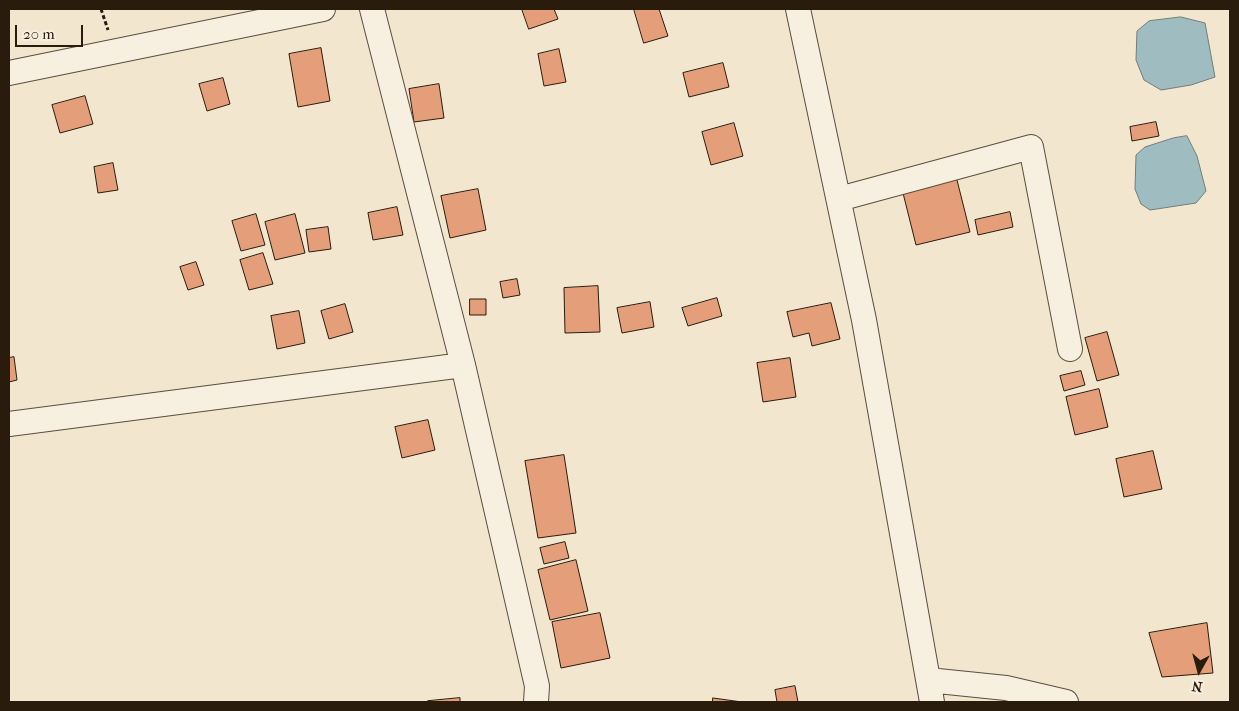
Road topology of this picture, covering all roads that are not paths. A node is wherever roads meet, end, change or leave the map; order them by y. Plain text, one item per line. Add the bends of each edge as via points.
1 (323, 9) edge
2 (372, 9) edge
3 (798, 9) edge
4 (9, 73) edge
5 (838, 199) junction
6 (1070, 349) dead end
7 (463, 365) junction
8 (9, 424) edge
9 (930, 691) edge
10 (536, 702) edge
11 (1066, 702) edge

1 - 4 street
2 - 7 street
3 - 5 street
5 - 6 street via 1031,147
5 - 9 street via 864,320
7 - 8 street
7 - 10 street via 537,686
9 - 11 street via 1006,688

